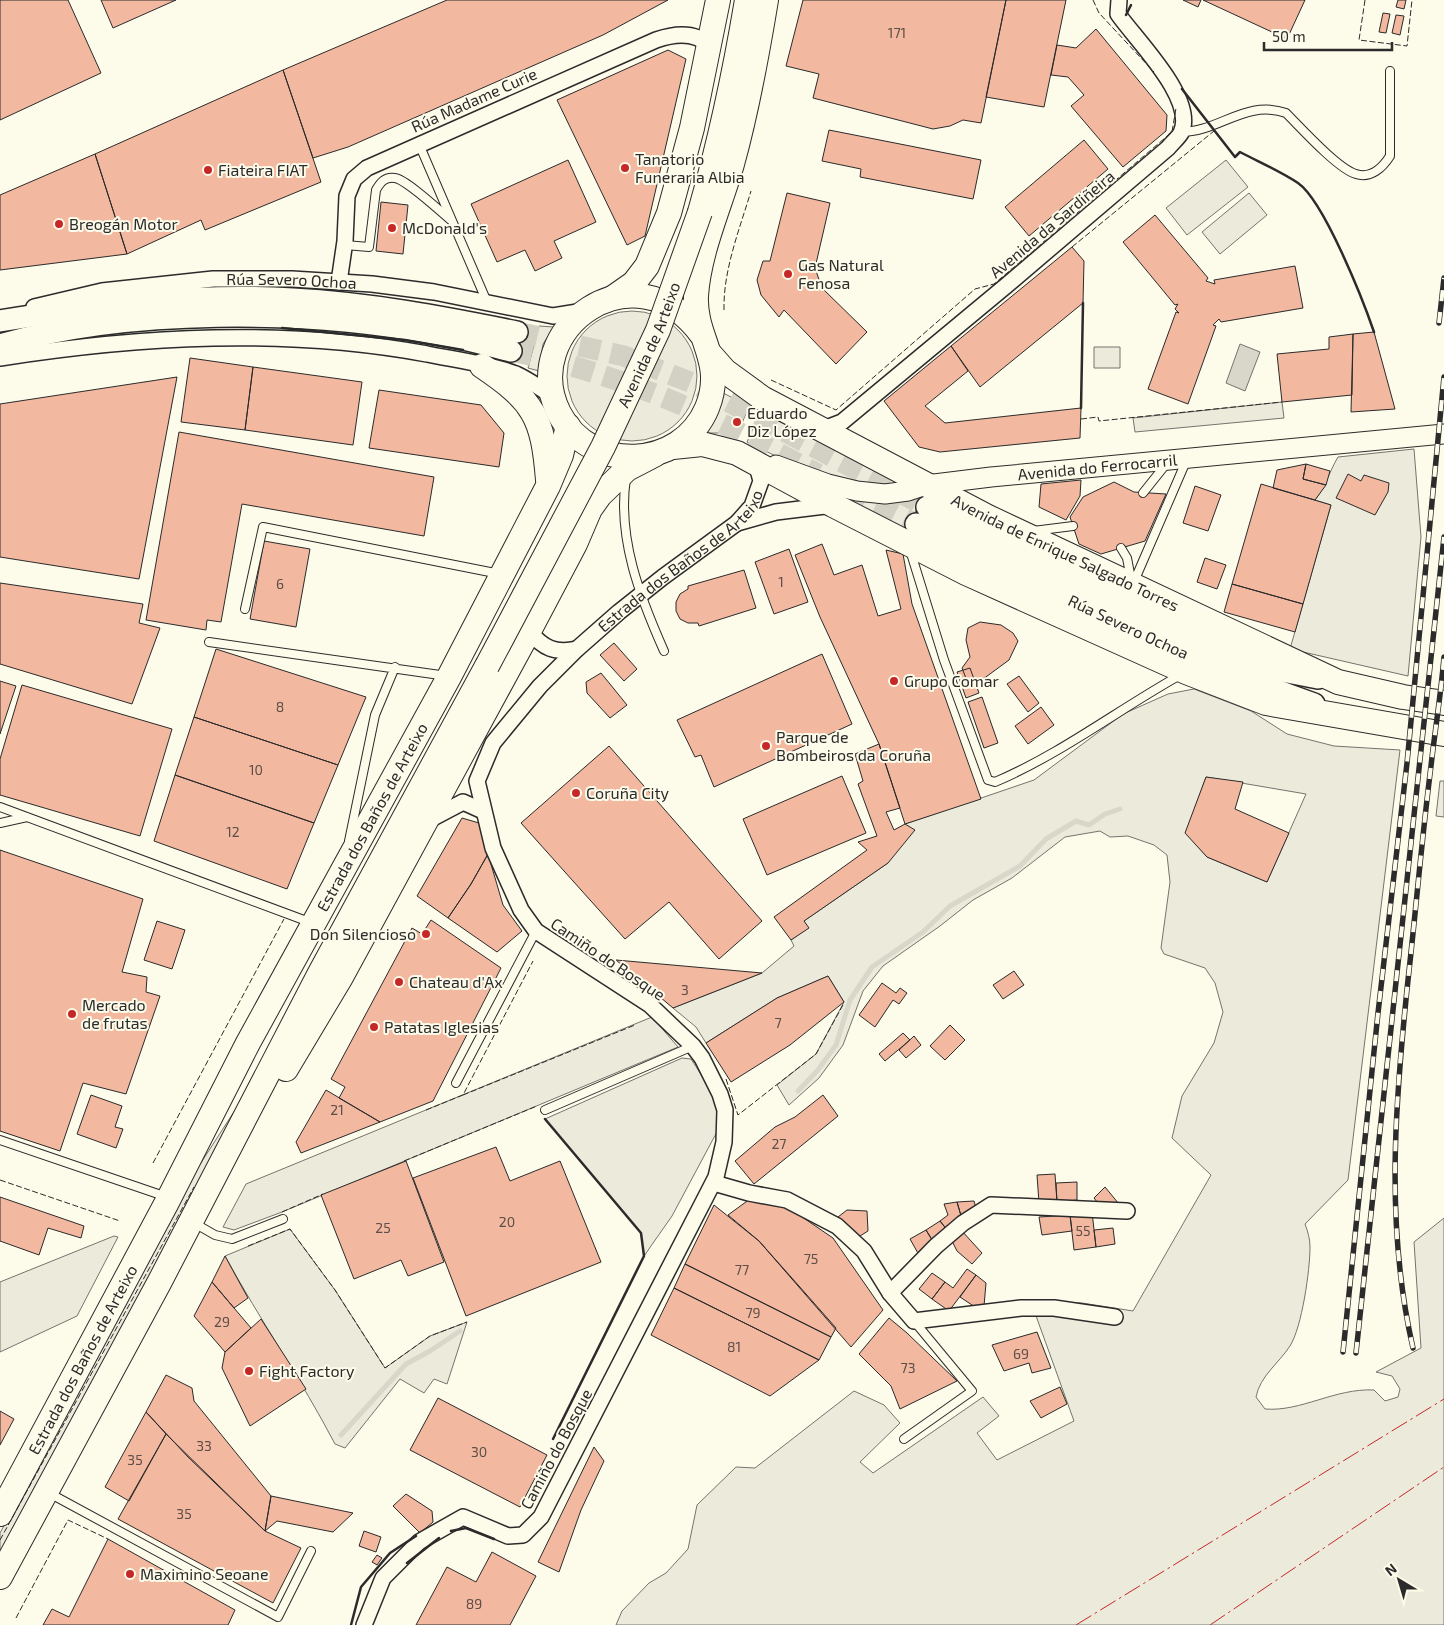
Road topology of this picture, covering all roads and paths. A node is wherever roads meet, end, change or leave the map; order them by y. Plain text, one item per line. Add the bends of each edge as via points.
1 (718, 0) edge
2 (735, 0) edge
3 (747, 0) edge
4 (766, 0) edge
5 (1119, 0) edge
6 (710, 46) junction
7 (1390, 71) dead end
8 (1181, 132) junction
9 (419, 144) junction
10 (700, 217) junction
11 (452, 221) junction
12 (345, 245) junction
13 (339, 282) junction
14 (614, 297) junction
15 (487, 302) junction
16 (584, 312) junction
17 (0, 320) edge
18 (706, 344) junction
19 (0, 345) edge
20 (0, 358) edge
21 (482, 366) junction
22 (554, 398) junction
23 (568, 426) junction
24 (819, 428) junction
25 (1444, 434) edge
26 (663, 451) junction
27 (1179, 459) junction
28 (756, 462) junction
29 (626, 479) junction
30 (548, 486) junction
31 (1143, 493) dead end
32 (833, 505) junction
33 (919, 515) junction
34 (737, 523) junction
35 (1073, 526) dead end
36 (1021, 533) junction
37 (575, 544) joint
38 (1121, 548) dead end
39 (502, 575) junction
40 (1133, 586) junction
41 (640, 596) junction
42 (245, 609) dead end
43 (533, 636) junction
44 (209, 642) dead end
45 (577, 649) junction
46 (664, 651) dead end
47 (482, 663) junction
48 (395, 667) junction
49 (1186, 672) junction
50 (449, 677) junction
51 (1338, 682) junction
52 (540, 686) junction
53 (1444, 702) edge
54 (1348, 716) junction
55 (1444, 734) edge
56 (477, 780) joint
57 (0, 807) edge
58 (483, 812) junction
59 (27, 817) junction
60 (426, 822) junction
61 (0, 823) edge
62 (344, 867) junction
63 (313, 924) junction
64 (536, 931) junction
65 (693, 1046) junction
66 (456, 1083) dead end
67 (545, 1110) dead end
68 (0, 1140) edge
69 (714, 1184) junction
70 (168, 1201) junction
71 (1127, 1210) dead end
72 (283, 1219) dead end
73 (194, 1223) junction
74 (159, 1283) junction
75 (890, 1293) junction
76 (1115, 1317) dead end
77 (914, 1321) junction
78 (904, 1439) dead end
79 (45, 1491) junction
80 (0, 1514) edge
81 (311, 1551) dead end
82 (0, 1577) edge
83 (364, 1625) edge

1 - 6 main road, Avenida de Arteixo
2 - 10 main road, Avenida de Arteixo via 708,145
3 - 10 main road, Avenida de Arteixo via 729,99
4 - 10 main road, Avenida de Arteixo via 732,163
5 - 8 street via 1118,14 1176,92 1184,113
6 - 9 street, Rúa Madame Curie via 688,36 656,40
6 - 14 main road, Avenida de Arteixo via 669,213 647,266 634,282
7 - 8 lane via 1390,156 1372,174 1356,175 1341,166 1286,114 1274,109 1244,111 1197,132
8 - 24 street, Avenida da Sardiñeira via 1168,148 842,422
9 - 11 lane
9 - 12 street, Rúa Madame Curie via 367,168 354,179 347,196
10 - 18 main road, Avenida de Arteixo via 703,258 696,297
10 - 24 main road via 710,300 716,327 727,352 744,374
10 - 47 main road, Avenida de Arteixo, bridge via 658,330 607,438
11 - 12 lane via 405,183 388,178 376,190 369,247
11 - 15 lane
12 - 13 street, Rúa Madame Curie
13 - 15 street, Rúa Severo Ochoa via 425,291
13 - 17 street, Rúa Severo Ochoa via 213,279 111,290 40,305
14 - 16 main road
14 - 18 main road via 650,297 667,302 691,319
15 - 16 street, Rúa Severo Ochoa via 553,316
16 - 22 main road via 563,335 556,350 552,382
17 - 19 main road, Rúa Severo Ochoa via 133,302 292,298 424,314 514,341 291,318 200,318 104,324
18 - 24 main road, Avenida de Enrique Salgado Torres via 725,371 762,398
18 - 26 main road via 714,372 707,408 700,422
20 - 21 street via 84,345 241,336 375,344
21 - 22 street via 515,374
21 - 30 main road via 511,386 539,420 546,445
22 - 23 main road
23 - 26 main road via 599,450 628,457
23 - 30 main road, Estrada dos Baños de Arteixo via 561,455
24 - 33 main road, Avenida de Enrique Salgado Torres
25 - 27 street, Avenida do Ferrocarril
26 - 28 main road, Avenida de Enrique Salgado Torres via 702,444 737,453
26 - 29 main road
27 - 31 lane
27 - 33 street, Avenida do Ferrocarril
27 - 40 lane
28 - 29 main road, Avenida de Enrique Salgado Torres via 706,457 672,463
28 - 32 main road, Avenida de Enrique Salgado Torres
28 - 33 street, Avenida do Ferrocarril via 857,491 885,494 908,491
28 - 34 street, Estrada dos Baños de Arteixo via 761,481 758,494
29 - 37 main road, Avenida de Enrique Salgado Torres
29 - 41 lane via 625,518 632,568
30 - 39 main road, Estrada dos Baños de Arteixo
32 - 33 main road, Avenida de Enrique Salgado Torres
32 - 34 street via 776,512
33 - 36 main road, Avenida de Enrique Salgado Torres
33 - 49 main road, Avenida de Enrique Salgado Torres via 1080,626
33 - 49 lane via 924,601 988,780 995,782 1035,764 1134,700
33 - 51 main road, Rúa Severo Ochoa via 1277,670
33 - 54 main road, Rúa Severo Ochoa via 1058,593 1272,689
34 - 41 street, Estrada dos Baños de Arteixo
35 - 36 lane
36 - 40 main road, Avenida de Enrique Salgado Torres
37 - 43 main road, Estrada dos Baños de Arteixo
38 - 40 lane via 1127,558
39 - 42 lane via 263,527
39 - 50 main road, Estrada dos Baños de Arteixo
40 - 51 main road, Avenida de Enrique Salgado Torres
41 - 45 street, Estrada dos Baños de Arteixo
41 - 46 lane
43 - 45 street via 555,651
43 - 52 street, Estrada dos Baños de Arteixo via 548,661
43 - 60 main road, Estrada dos Baños de Arteixo
44 - 48 lane
45 - 52 street, Estrada dos Baños de Arteixo
47 - 70 main road, Estrada dos Baños de Arteixo via 267,1047
47 - 74 main road, Estrada dos Baños de Arteixo
48 - 50 lane
48 - 62 lane via 374,715
49 - 54 main road, Avenida de Enrique Salgado Torres via 1266,703
50 - 62 main road, Estrada dos Baños de Arteixo
51 - 53 main road, Avenida de Enrique Salgado Torres via 1403,697
52 - 56 street, Estrada dos Baños de Arteixo via 493,743
54 - 55 main road, Avenida de Enrique Salgado Torres
56 - 58 street, Camiño do Bosque
57 - 59 lane
58 - 60 street via 463,802
58 - 64 street, Camiño do Bosque via 508,884
59 - 61 lane
59 - 63 lane
60 - 73 main road, Estrada dos Baños de Arteixo via 341,977
62 - 63 main road, Estrada dos Baños de Arteixo
63 - 70 main road, Estrada dos Baños de Arteixo
64 - 65 street, Camiño do Bosque via 650,1006
64 - 66 lane
65 - 67 lane
65 - 69 street, Camiño do Bosque via 720,1094 725,1110 724,1142
68 - 70 lane
69 - 75 street via 787,1200 837,1226 864,1250
69 - 83 street, Camiño do Bosque via 541,1517 523,1535 508,1536 463,1517 419,1542 383,1578
70 - 80 main road, Estrada dos Baños de Arteixo
71 - 75 street via 991,1206 963,1222
72 - 73 lane via 232,1239 215,1235
73 - 74 main road, Estrada dos Baños de Arteixo
74 - 79 main road, Estrada dos Baños de Arteixo
75 - 77 street
76 - 77 street via 1054,1308 1021,1308
77 - 78 lane via 972,1391
79 - 81 lane via 278,1617
79 - 82 main road, Estrada dos Baños de Arteixo

